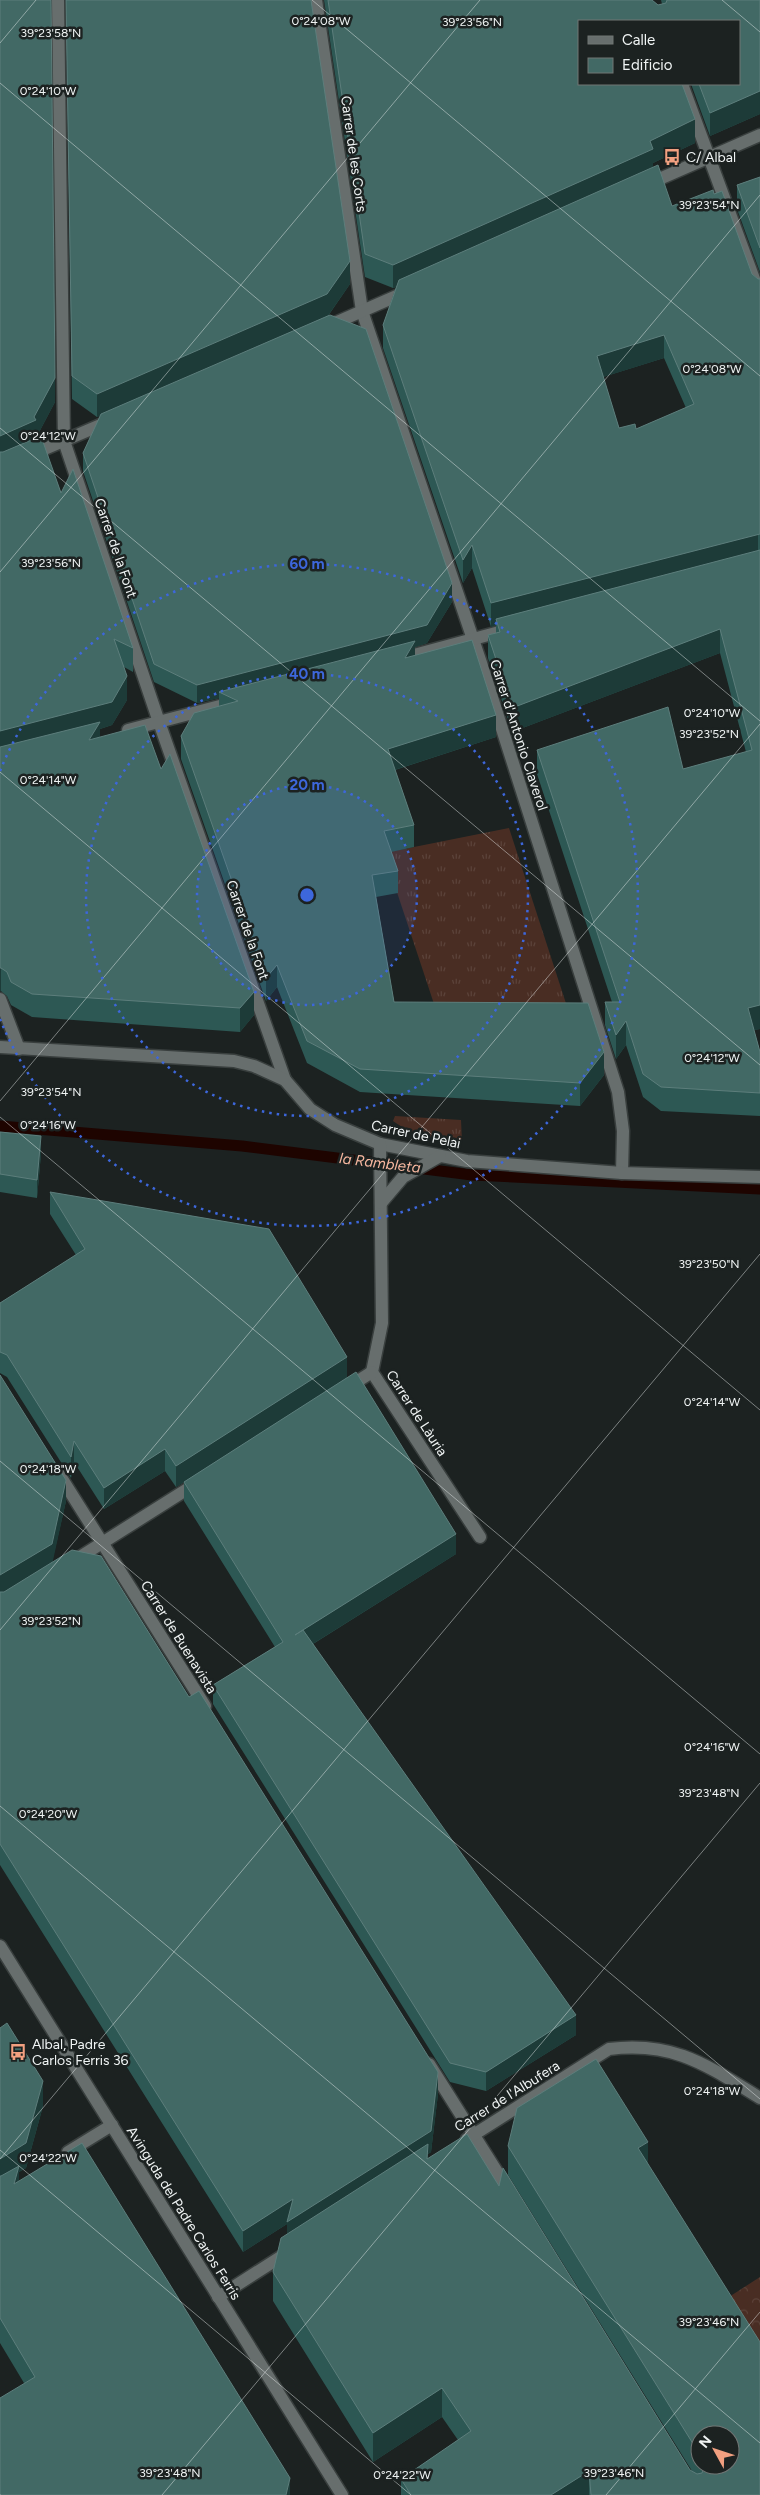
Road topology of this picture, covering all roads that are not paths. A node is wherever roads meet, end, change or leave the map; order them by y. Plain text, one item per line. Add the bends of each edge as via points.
1 (58, 0) edge
2 (316, 0) edge
3 (682, 85) edge
4 (760, 135) edge
5 (710, 157) junction
6 (638, 188) edge
7 (422, 284) edge
8 (760, 295) edge
9 (362, 312) junction
10 (314, 332) edge
11 (126, 414) edge
12 (64, 441) junction
13 (0, 468) edge
14 (515, 628) edge
15 (473, 640) junction
16 (384, 663) edge
17 (252, 697) edge
18 (159, 722) junction
19 (111, 734) edge
20 (0, 999) edge
21 (0, 1047) edge
22 (19, 1049) junction
23 (285, 1080) junction
24 (380, 1144) junction
25 (440, 1156) junction
26 (622, 1173) junction
27 (760, 1176) edge
28 (381, 1204) junction
29 (372, 1372) junction
30 (334, 1396) edge
31 (51, 1461) edge
32 (212, 1474) edge
33 (480, 1537) dead end
34 (103, 1543) junction
35 (59, 1570) edge
36 (213, 1719) edge
37 (0, 1946) edge
38 (423, 2054) edge
39 (760, 2098) edge
40 (112, 2125) junction
41 (474, 2135) junction
42 (453, 2148) edge
43 (57, 2158) edge
44 (518, 2206) edge
45 (304, 2243) edge
46 (218, 2296) junction
47 (342, 2495) edge

1 - 12 street, Carrer de la Font
2 - 9 street, Carrer de les Corts
3 - 5 street
4 - 5 street
5 - 6 street
5 - 8 street
7 - 9 street
9 - 10 street
9 - 15 street, Carrer d'Antonio Claverol
11 - 12 street
12 - 13 street
12 - 18 street, Carrer de la Font
14 - 15 street
15 - 16 street
15 - 26 street, Carrer d'Antonio Claverol via 618,1092 623,1131
17 - 18 street
18 - 19 street
18 - 23 street, Carrer de la Font
20 - 22 street
21 - 22 street, Carrer de Pelai
22 - 23 street, Carrer de Pelai via 234,1061
23 - 24 street, Carrer de Pelai via 310,1110 335,1126
24 - 25 street, Carrer de Pelai
24 - 28 street, Carrer de Làuria
25 - 26 street, Carrer de Pelai
25 - 28 street via 403,1177
26 - 27 street, Carrer de Pelai
28 - 29 street, Carrer de Làuria via 382,1323
29 - 30 street
29 - 33 street, Carrer de Làuria
31 - 34 street, Carrer de Buenavista
32 - 34 street
34 - 35 street
34 - 36 street, Carrer de Buenavista
37 - 40 street, Avinguda del Padre Carlos Ferris
38 - 41 street
39 - 41 street, Carrer de l'Albufera via 694,2060 663,2048 632,2046 609,2049
40 - 43 street
40 - 46 street, Avinguda del Padre Carlos Ferris
41 - 42 street, Carrer de l'Albufera
41 - 44 street
45 - 46 street
46 - 47 street, Avinguda del Padre Carlos Ferris

